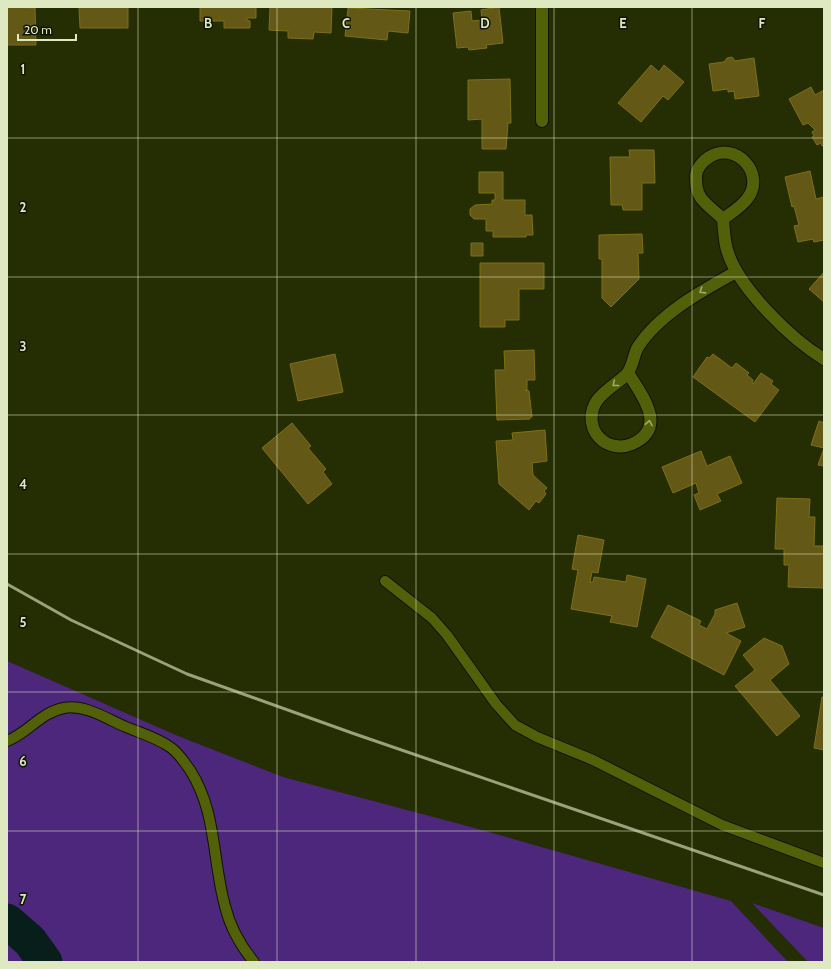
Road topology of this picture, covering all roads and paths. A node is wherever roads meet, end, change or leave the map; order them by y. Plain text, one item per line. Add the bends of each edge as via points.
1 (542, 7) edge
2 (542, 121) dead end
3 (723, 219) junction
4 (736, 272) junction
5 (824, 359) edge
6 (628, 374) junction
7 (385, 581) dead end
8 (7, 741) edge
9 (824, 863) edge
10 (254, 962) edge

1 - 2 street
3 - 3 street via 746,200 754,180 746,161 738,155 723,152 713,154 703,161 697,172 695,185 700,198
3 - 4 street via 728,253
4 - 5 street via 775,320
4 -> 6 street via 699,292 661,322 638,347
6 -> 6 street via 597,400 593,408 592,426 603,441 612,445 631,445 640,440 647,432 650,422 647,402
7 - 9 lane via 432,618 496,704 515,725 593,760 722,825
8 - 10 lane via 17,737 52,711 70,707 92,712 171,747 183,759 204,795 225,906 233,931

